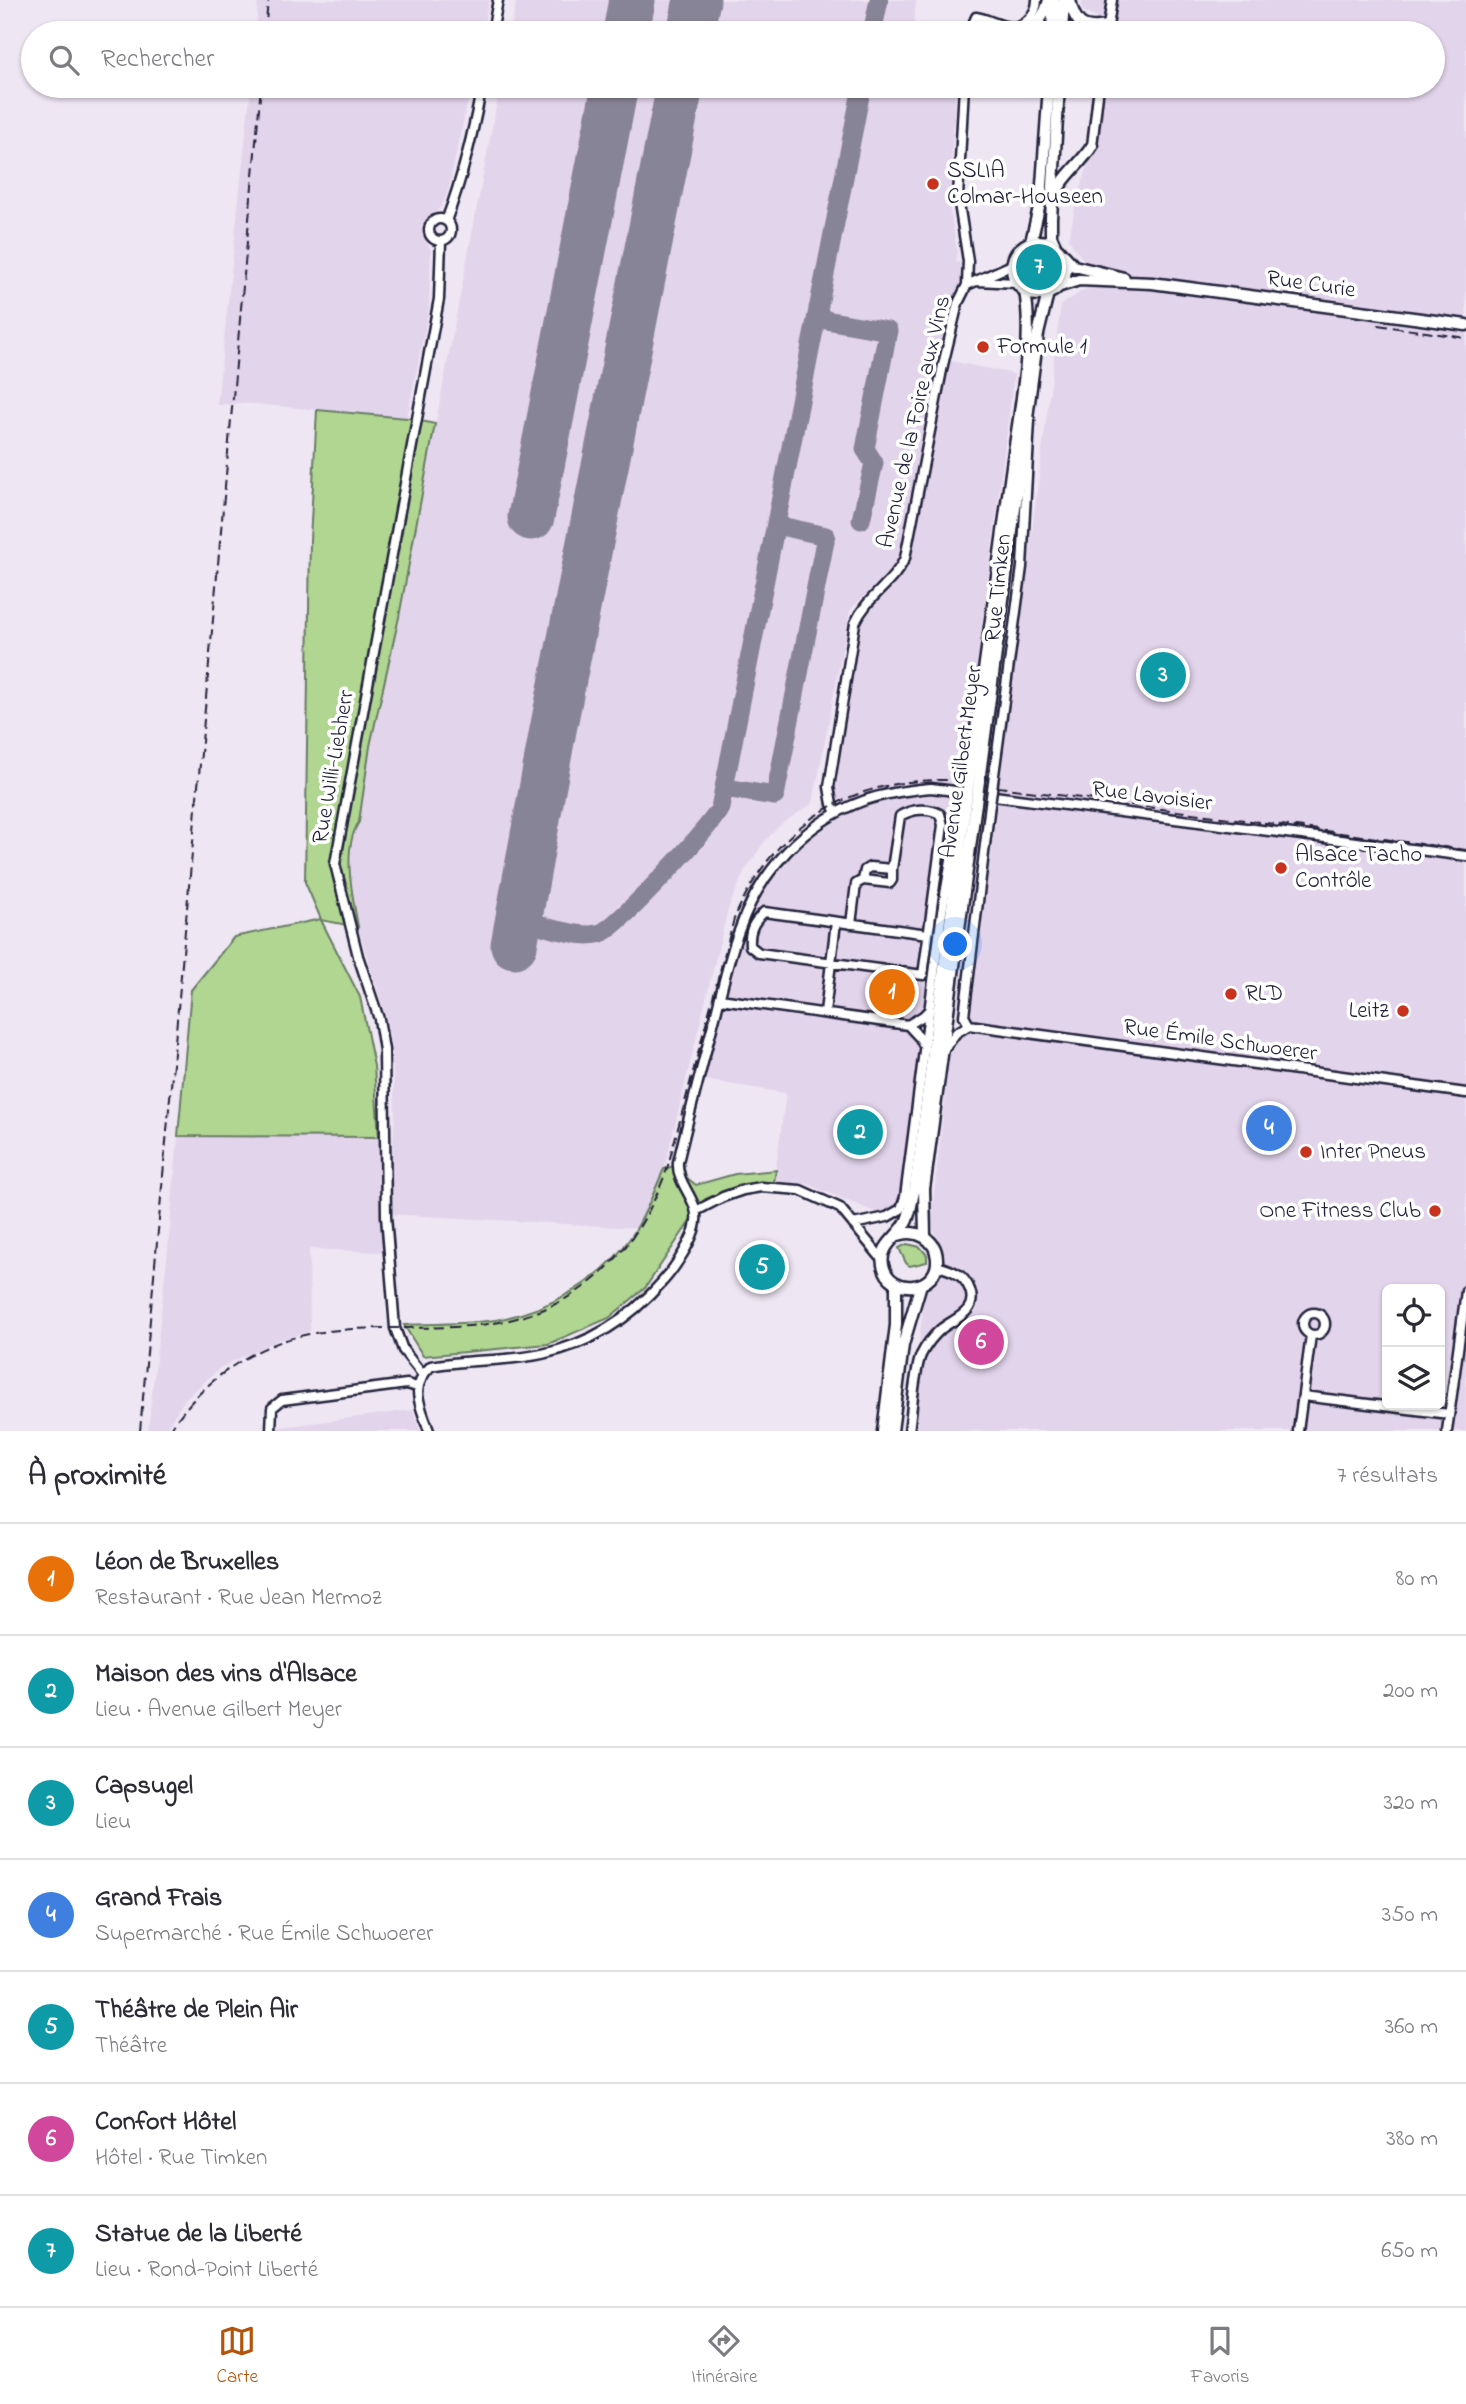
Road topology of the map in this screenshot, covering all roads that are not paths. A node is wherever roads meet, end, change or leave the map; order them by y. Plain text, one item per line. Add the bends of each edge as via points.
1 (498, 0) edge
2 (1037, 0) edge
3 (1049, 0) edge
4 (1054, 0) edge
5 (1067, 0) edge
6 (1112, 0) edge
7 (494, 21) edge
8 (1027, 21) edge
9 (1039, 21) edge
10 (1053, 21) edge
11 (1064, 21) edge
12 (1079, 21) edge
13 (1109, 21) edge
14 (480, 98) edge
15 (963, 98) edge
16 (1048, 98) edge
17 (1058, 98) edge
18 (1098, 98) edge
19 (1092, 146) joint
20 (1052, 201) junction
21 (446, 221) junction
22 (441, 241) junction
23 (1031, 242) junction
24 (1058, 249) junction
25 (968, 261) junction
26 (1012, 265) junction
27 (982, 276) junction
28 (970, 283) junction
29 (1017, 283) junction
30 (1152, 284) junction
31 (1060, 286) junction
32 (1025, 291) junction
33 (1048, 293) junction
34 (1466, 325) edge
35 (1030, 401) junction
36 (975, 773) junction
37 (971, 802) junction
38 (836, 814) junction
39 (1466, 856) edge
40 (892, 869) junction
41 (863, 880) junction
42 (942, 912) junction
43 (836, 922) junction
44 (851, 924) junction
45 (928, 934) junction
46 (937, 952) junction
47 (831, 962) junction
48 (720, 999) junction
49 (930, 1009) junction
50 (825, 1012) junction
51 (908, 1025) junction
52 (969, 1025) junction
53 (925, 1048) junction
54 (943, 1051) junction
55 (1466, 1093) edge
56 (696, 1211) junction
57 (853, 1224) junction
58 (898, 1235) junction
59 (925, 1236) junction
60 (867, 1241) junction
61 (888, 1242) junction
62 (882, 1259) junction
63 (937, 1266) junction
64 (896, 1283) junction
65 (921, 1284) junction
66 (1466, 1291) edge
67 (1311, 1335) dead end
68 (422, 1374) junction
69 (417, 1387) junction
70 (1303, 1396) junction
71 (1449, 1414) junction
72 (271, 1431) edge
73 (429, 1431) edge
74 (883, 1431) edge
75 (892, 1431) edge
76 (909, 1431) edge
77 (1298, 1431) edge
78 (1447, 1431) edge

1 - 7 street
2 - 8 street via 1037,8
3 - 9 main road
4 - 10 main road
5 - 11 main road
5 - 12 main road
6 - 13 street
14 - 21 street, Rue Willi-Liebherr
15 - 25 street, Avenue de la Foire aux Vins via 958,197
16 - 23 main road via 1041,199
17 - 20 main road
18 - 19 street
19 - 20 main road via 1060,183
20 - 24 main road via 1051,232
21 - 22 street, Rue Willi-Liebherr via 451,231
21 - 22 street, Rue Willi-Liebherr via 436,220 429,227 432,237
22 - 68 street, Rue Willi-Liebherr via 439,299 335,864 384,1050 386,1216 395,1328 403,1350
23 - 24 main road
23 - 26 main road via 1018,251
24 - 30 main road, Rue Curie via 1073,266
24 - 31 main road via 1067,269
25 - 27 street, Avenue de la Foire aux Vins
25 - 28 street, Avenue de la Foire aux Vins
26 - 27 street, Avenue de la Foire aux Vins
26 - 29 main road
27 - 28 street, Avenue de la Foire aux Vins
28 - 29 street, Avenue de la Foire aux Vins
28 - 38 street, Avenue de la Foire aux Vins via 958,303 943,365 905,558 855,623 829,788
29 - 32 main road
30 - 31 main road, Rue Curie via 1079,280
30 - 34 main road, Rue Curie
31 - 33 main road
32 - 33 main road
32 - 36 main road, Avenue Gilbert Meyer via 1028,330
33 - 35 main road, Avenue Gilbert Meyer
35 - 36 main road, Avenue Gilbert Meyer
35 - 52 street, Rue Timken, bridge via 1022,567 964,1016
36 - 37 main road, Avenue Gilbert Meyer, bridge
37 - 42 street, Avenue Gilbert Meyer via 956,831
37 - 54 main road, Avenue Gilbert Meyer
37 - 58 main road, Avenue Gilbert Meyer via 915,1188
38 - 39 street, Rue Lavoisier via 885,794 931,788
38 - 48 street via 786,852 763,880 739,929
40 - 41 street via 870,867 864,870
40 - 41 street via 890,883
40 - 45 street via 900,816 932,809 940,814 943,825
41 - 44 street via 856,884
42 - 45 street
42 - 46 street, Avenue Gilbert Meyer
43 - 44 street
43 - 47 street
43 - 47 street via 764,912 749,933 750,946 759,953
44 - 45 street
45 - 46 street
45 - 47 street via 923,975
46 - 49 street, Avenue Gilbert Meyer
47 - 50 street
48 - 50 street
48 - 56 street via 678,1162 680,1180
49 - 51 street
49 - 53 street, Avenue Gilbert Meyer
50 - 51 street
51 - 53 street
52 - 54 street via 956,1033
52 - 55 street, Rue Émile Schwoerer
53 - 57 street, Avenue Gilbert Meyer via 901,1209
54 - 59 main road, Avenue Gilbert Meyer via 924,1189
56 - 57 street via 743,1190 780,1187 829,1202
56 - 68 street via 695,1227 672,1270 618,1323 541,1354 445,1363
57 - 60 street
58 - 59 main road
58 - 61 main road
59 - 63 main road, Avenue Gilbert Meyer via 935,1249
60 - 61 street
60 - 62 street
61 - 62 main road
62 - 64 main road via 886,1273
63 - 65 main road
63 - 76 street via 966,1278 971,1306 928,1343 920,1358
64 - 65 main road via 908,1287
64 - 74 main road via 896,1325
65 - 75 main road via 903,1345
66 - 71 street
67 - 70 street
68 - 69 street
69 - 72 street via 407,1384 282,1400 272,1408
69 - 73 street
70 - 71 street
70 - 77 street
71 - 78 street

